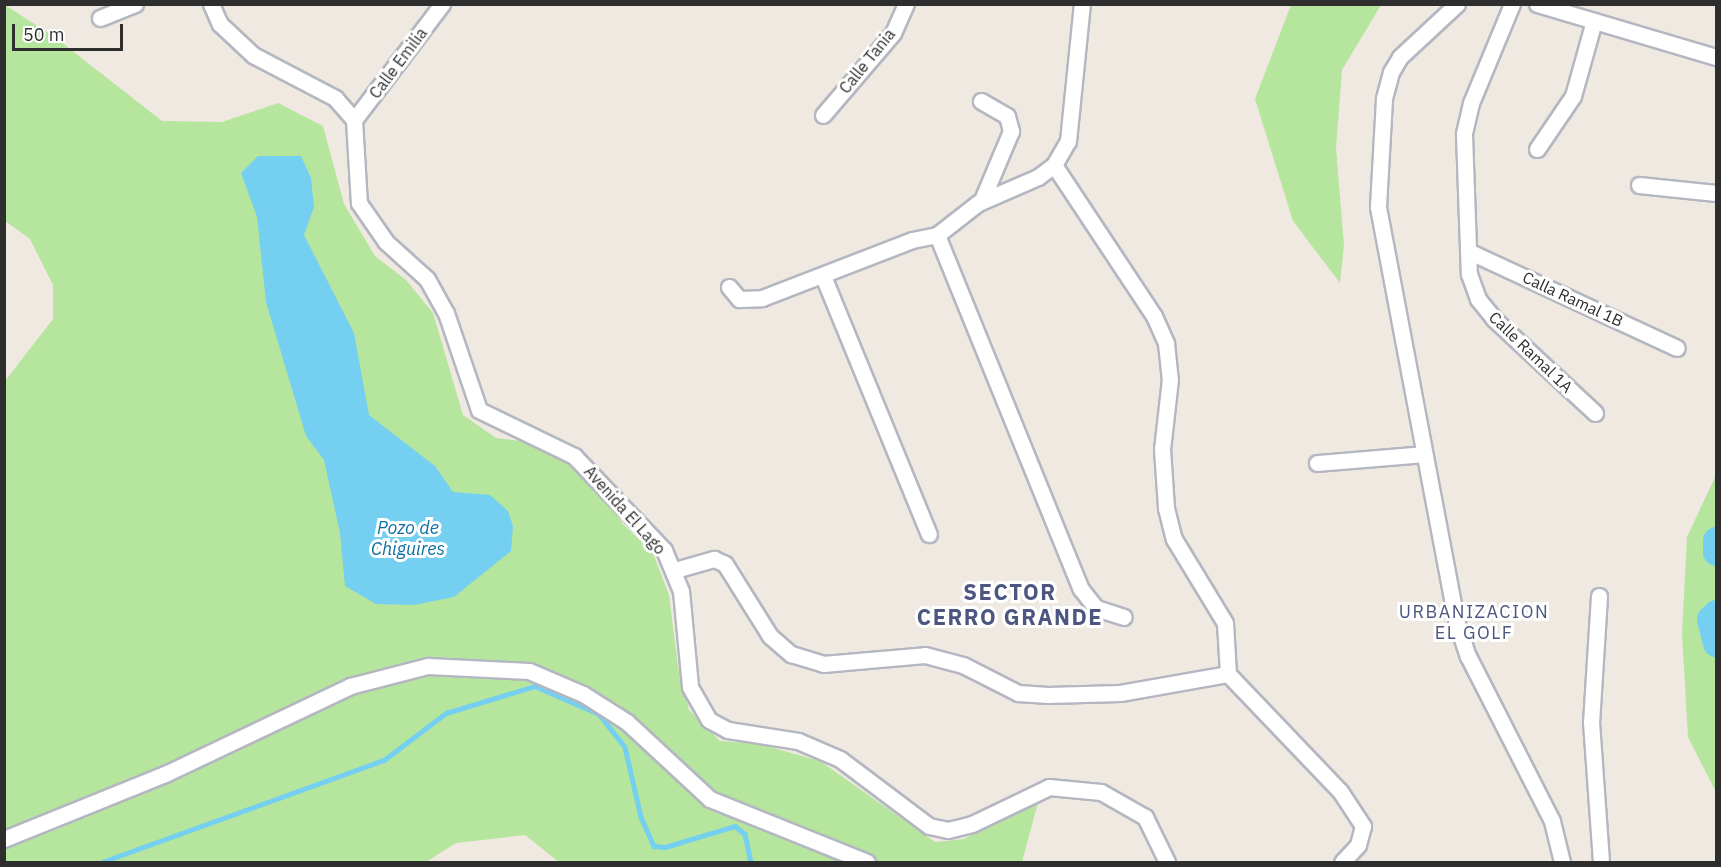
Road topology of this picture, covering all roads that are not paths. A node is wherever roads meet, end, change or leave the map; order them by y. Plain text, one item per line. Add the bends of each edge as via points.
1 (135, 4) edge
2 (211, 4) edge
3 (442, 4) edge
4 (906, 4) edge
5 (1082, 4) edge
6 (1456, 4) edge
7 (1512, 4) edge
8 (1537, 4) edge
9 (100, 18) dead end
10 (1594, 21) junction
11 (1716, 57) edge
12 (981, 101) dead end
13 (824, 115) dead end
14 (354, 120) junction
15 (1537, 149) dead end
16 (1054, 165) junction
17 (1639, 185) dead end
18 (1716, 193) edge
19 (982, 201) junction
20 (937, 235) junction
21 (1468, 251) junction
22 (823, 276) junction
23 (729, 287) dead end
24 (1677, 348) dead end
25 (1595, 413) dead end
26 (1424, 454) junction
27 (1317, 463) dead end
28 (929, 534) dead end
29 (675, 570) junction
30 (1599, 596) dead end
31 (1124, 617) dead end
32 (1228, 674) junction
33 (4, 839) edge
34 (867, 862) edge
35 (1167, 862) edge
36 (1342, 862) edge
37 (1562, 862) edge
38 (1601, 862) edge

1 - 9 street
2 - 14 street via 220,24 253,55 335,98
3 - 14 street, Calle Emilia
4 - 13 street, Calle Tania via 893,33
5 - 16 street via 1068,141
6 - 26 street via 1400,57 1390,72 1384,99 1378,207
7 - 21 street, Calle Ramal 1A via 1471,103 1464,134
8 - 10 street
10 - 11 street
10 - 15 street via 1573,96
12 - 19 street via 1007,116 1011,131
14 - 29 street, Avenida El Lago via 359,202 386,242 432,288 446,313 479,410 574,456 634,516
16 - 19 street via 1038,177
16 - 32 street via 1154,316 1166,343 1170,379 1161,449 1166,508 1174,539 1225,623
17 - 18 street
19 - 20 street
20 - 22 street via 912,240
20 - 31 street via 1081,589 1095,608
21 - 24 street, Calla Ramal 1B
21 - 25 street, Calle Ramal 1A via 1469,274 1478,300
22 - 23 street via 745,301
22 - 28 street
26 - 27 street
26 - 37 street via 1456,620 1468,656 1552,821
29 - 32 street via 714,559 725,564 770,636 792,654 823,664 925,656 963,665 1018,693 1048,695 1120,693
29 - 35 street, Avenida El Lago via 690,687 709,720 728,730 798,741 840,759 928,826 948,830 972,824 1049,787 1101,792 1145,817
30 - 38 street via 1591,722
32 - 36 street via 1356,813 1363,826 1361,835
33 - 34 street via 165,774 330,694 428,666 529,671 583,693 627,722 710,799

